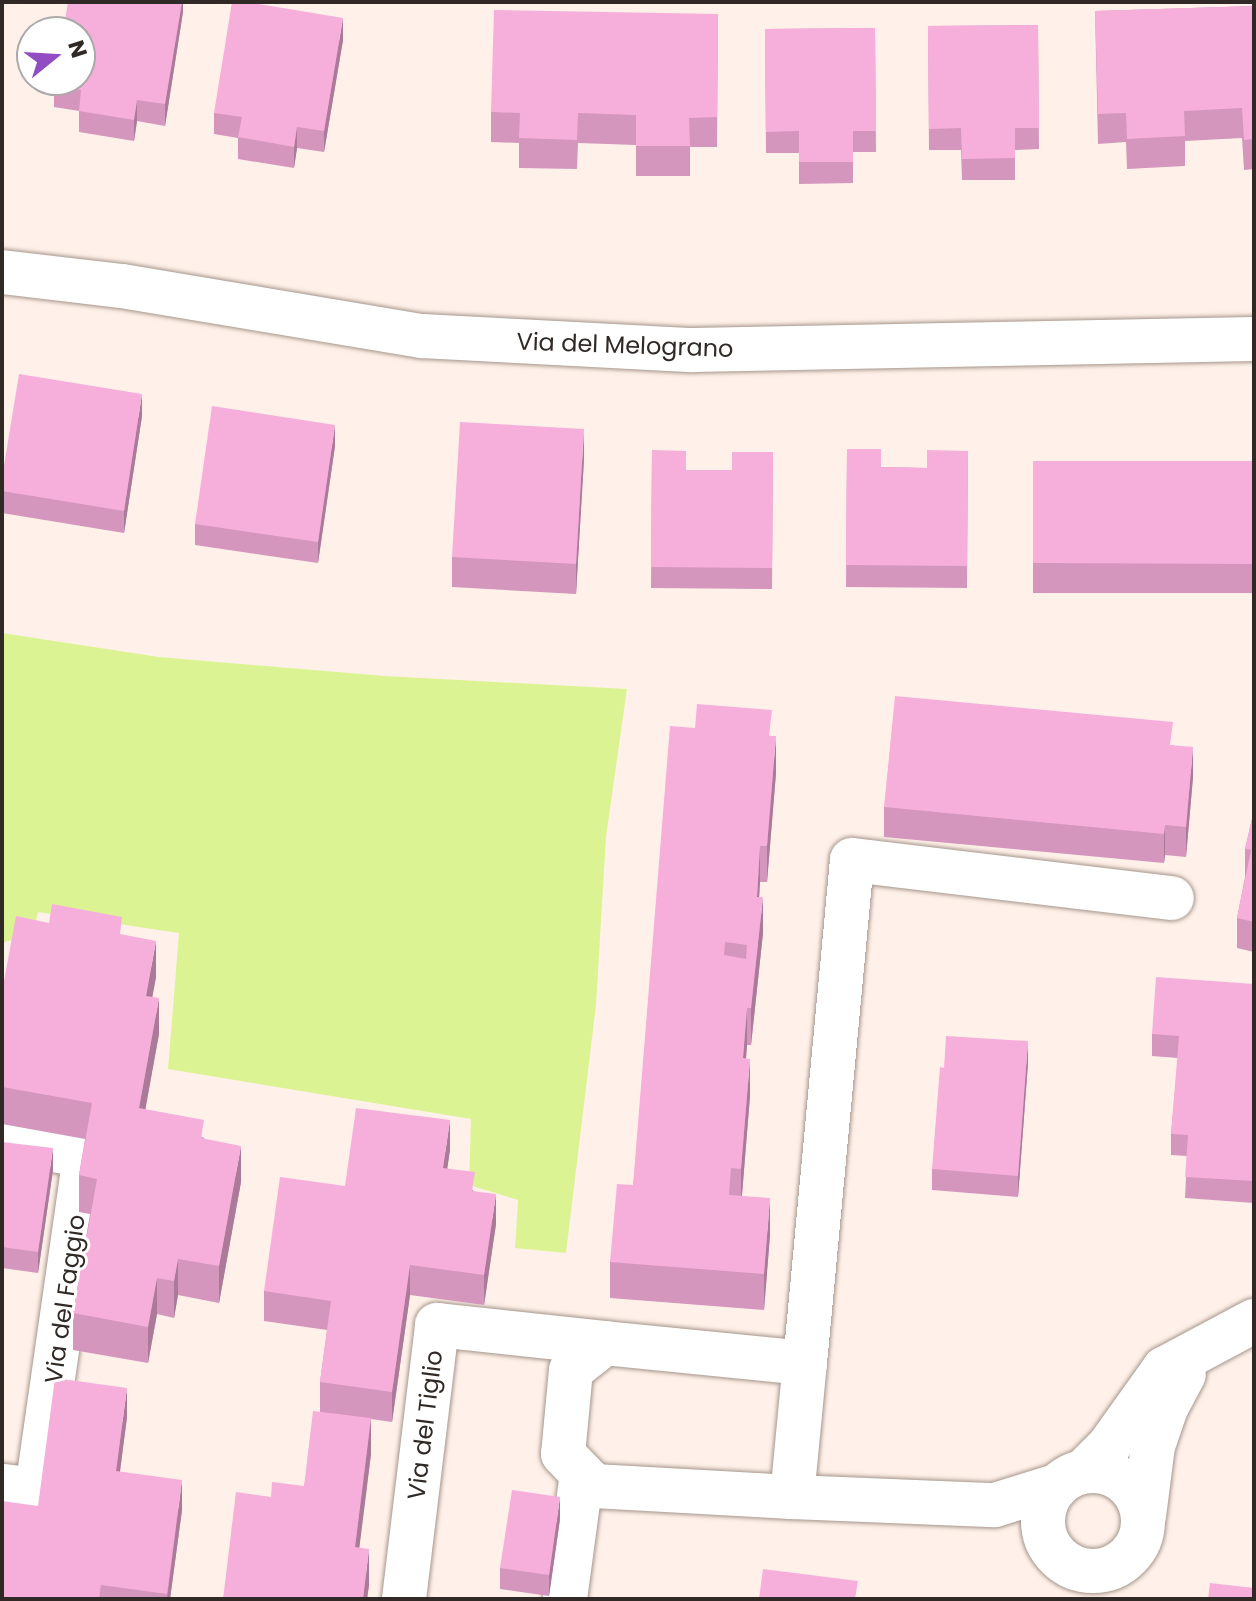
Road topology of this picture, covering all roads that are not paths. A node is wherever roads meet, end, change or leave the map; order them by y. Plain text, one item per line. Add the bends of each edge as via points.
1 (2, 272) edge
2 (1254, 339) edge
3 (1172, 898) dead end
4 (2, 1140) edge
5 (1254, 1321) edge
6 (605, 1343) junction
7 (1189, 1357) junction
8 (805, 1363) junction
9 (582, 1474) junction
10 (1070, 1479) junction
11 (2, 1486) edge
12 (792, 1497) junction
13 (971, 1505) junction
14 (1137, 1536) junction
15 (1061, 1572) edge
16 (404, 1599) edge
17 (565, 1599) edge
18 (1093, 1599) edge

1 - 2 street, Via del Melograno via 122,286 422,336 693,350
3 - 8 street via 852,860
4 - 11 street, Via del Faggio via 85,1156 37,1490
5 - 7 street
6 - 8 street, Via del Tiglio
6 - 9 street via 571,1370 563,1454
6 - 16 street, Via del Tiglio via 437,1325
7 - 10 street via 1164,1369 1109,1446
7 - 14 street via 1153,1446
8 - 12 street
9 - 12 street via 594,1486
9 - 17 street
10 - 13 street via 1024,1499
10 - 14 street via 1108,1472 1125,1481 1139,1499
10 - 15 street via 1044,1508 1043,1527
12 - 13 street
13 - 15 street via 1003,1516
14 - 15 street via 1104,1570
14 - 18 street

